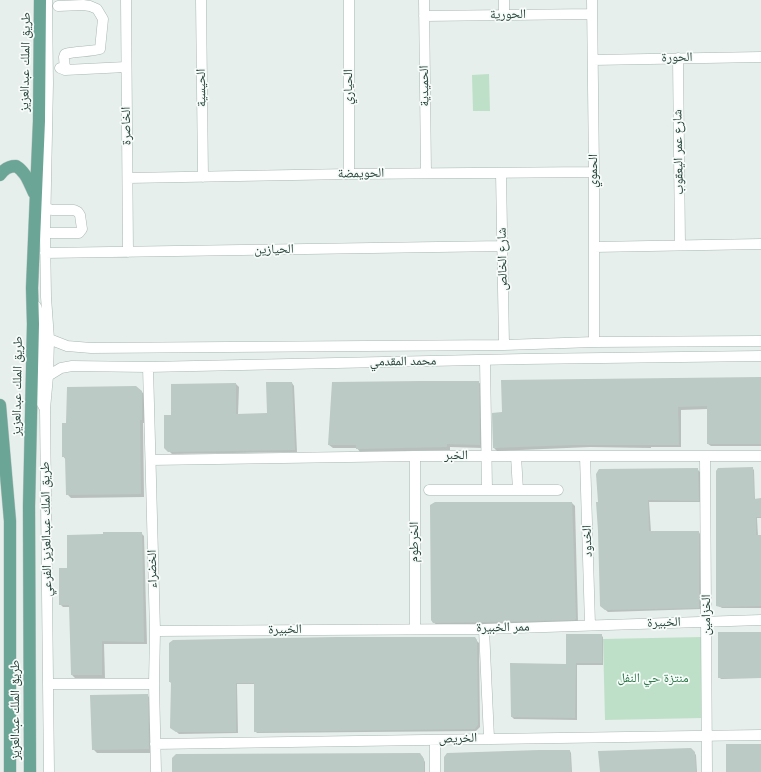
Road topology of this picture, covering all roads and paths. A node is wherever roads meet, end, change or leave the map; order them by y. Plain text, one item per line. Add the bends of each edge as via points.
1 (40, 0) edge
2 (47, 0) edge
3 (126, 0) edge
4 (201, 0) edge
5 (349, 0) edge
6 (424, 0) edge
7 (504, 0) edge
8 (592, 0) edge
9 (58, 6) dead end
10 (592, 14) junction
11 (504, 15) junction
12 (424, 16) junction
13 (761, 57) edge
14 (678, 58) junction
15 (593, 60) junction
16 (126, 67) junction
17 (594, 172) junction
18 (426, 173) junction
19 (502, 173) junction
20 (349, 174) junction
21 (0, 175) edge
22 (204, 177) junction
23 (128, 178) junction
24 (35, 196) junction
25 (46, 207) junction
26 (45, 233) junction
27 (761, 244) edge
28 (680, 245) junction
29 (503, 246) junction
30 (594, 247) junction
31 (128, 252) junction
32 (46, 253) junction
33 (32, 288) junction
34 (48, 339) junction
35 (761, 341) edge
36 (594, 342) junction
37 (524, 344) junction
38 (504, 345) junction
39 (91, 348) junction
40 (761, 356) edge
41 (524, 359) junction
42 (485, 360) junction
43 (88, 366) junction
44 (148, 367) junction
45 (48, 376) junction
46 (0, 406) edge
47 (45, 409) junction
48 (415, 456) junction
49 (486, 456) junction
50 (516, 456) junction
51 (585, 456) junction
52 (761, 456) edge
53 (705, 457) junction
54 (151, 460) junction
55 (429, 490) dead end
56 (487, 490) junction
57 (518, 490) junction
58 (558, 490) dead end
59 (761, 620) edge
60 (707, 622) junction
61 (590, 625) junction
62 (415, 628) junction
63 (484, 629) junction
64 (155, 631) junction
65 (48, 684) junction
66 (154, 684) junction
67 (761, 735) edge
68 (707, 736) junction
69 (489, 738) junction
70 (435, 740) junction
71 (155, 744) junction
72 (10, 772) edge
73 (30, 772) edge
74 (49, 772) edge
75 (156, 772) edge
76 (435, 772) edge
77 (708, 772) edge

1 - 24 main road, طريق الملك عبدالعزيز via 39,121
2 - 25 street
3 - 16 street, الخاصرة
4 - 22 street, الحيسية
5 - 20 street, الحياري
6 - 12 street, الحميدية
7 - 11 street
8 - 10 street, الحموي
9 - 16 street via 90,6 96,9 103,19 100,49 65,54 61,69
10 - 11 street, الحورية
10 - 15 street, الحموي
11 - 12 street, الحورية
12 - 18 street, الحميدية
13 - 14 street, الحورة
14 - 15 street, الحورة
14 - 28 street, شارع عمر اليعقوب
15 - 17 street, الحموي
16 - 23 street, الخاصرة
17 - 19 street, الحويمضة
17 - 30 street, الحموي
18 - 19 street, الحويمضة
18 - 20 street, الحويمضة
19 - 29 street, شارع الخالص
20 - 22 street, الحويمضة
21 - 24 main road via 8,167 20,168
22 - 23 street, الحويمضة
23 - 31 street, الخاصرة
24 - 33 main road, طريق الملك عبدالعزيز
25 - 26 street
25 - 26 street via 52,210 78,212 82,229 79,233
26 - 32 street
27 - 28 street
28 - 30 street
29 - 31 street, الحيازين
29 - 38 street, شارع الخالص
30 - 36 street, الحموي
31 - 32 street, الحيازين
32 - 34 street
33 - 47 street, طريق الملك عبدالعزيز الفرعي via 42,327 39,398
33 - 73 main road, طريق الملك عبدالعزيز via 29,506
34 - 39 street, محمد المقدمي via 67,346
34 - 45 street
35 - 36 street, محمد المقدمي
36 - 37 street, محمد المقدمي
37 - 38 street, محمد المقدمي
37 - 41 street
38 - 39 street, محمد المقدمي
39 - 43 street
40 - 41 street, محمد المقدمي
41 - 42 street, محمد المقدمي
42 - 44 street, محمد المقدمي
42 - 49 street
43 - 44 street, محمد المقدمي
43 - 45 street, محمد المقدمي via 61,368
44 - 54 street, الخضراء
45 - 47 street
46 - 72 main road, طريق الملك عبدالعزيز via 10,521
47 - 65 street, طريق الملك عبدالعزيز الفرعي
48 - 49 street, الخبر
48 - 54 street, الخبر
48 - 62 street, الخرطوم
49 - 50 street, الخبر
49 - 56 street
50 - 51 street, الخبر
50 - 57 street
51 - 53 street, الخبر
51 - 61 street, الخدود
52 - 53 street, الخبر
53 - 60 street, الخزامين
54 - 64 street, الخضراء
55 - 56 street
56 - 57 street
57 - 58 street
59 - 60 street, الخبيرة
60 - 61 street, الخبيرة
60 - 68 street, الخزامين
61 - 63 street, ممر الخبيرة
62 - 63 street, ممر الخبيرة
62 - 64 street, الخبيرة
63 - 69 street
64 - 66 street, الخضراء
65 - 66 street
65 - 74 street, طريق الملك عبدالعزيز الفرعي
66 - 71 street, الخضراء
67 - 68 street, الخريص
68 - 69 street, الخريص
68 - 77 street, الخزامين
69 - 70 street, الخريص
70 - 71 street, الخريص
70 - 76 street
71 - 75 street, الخضراء

